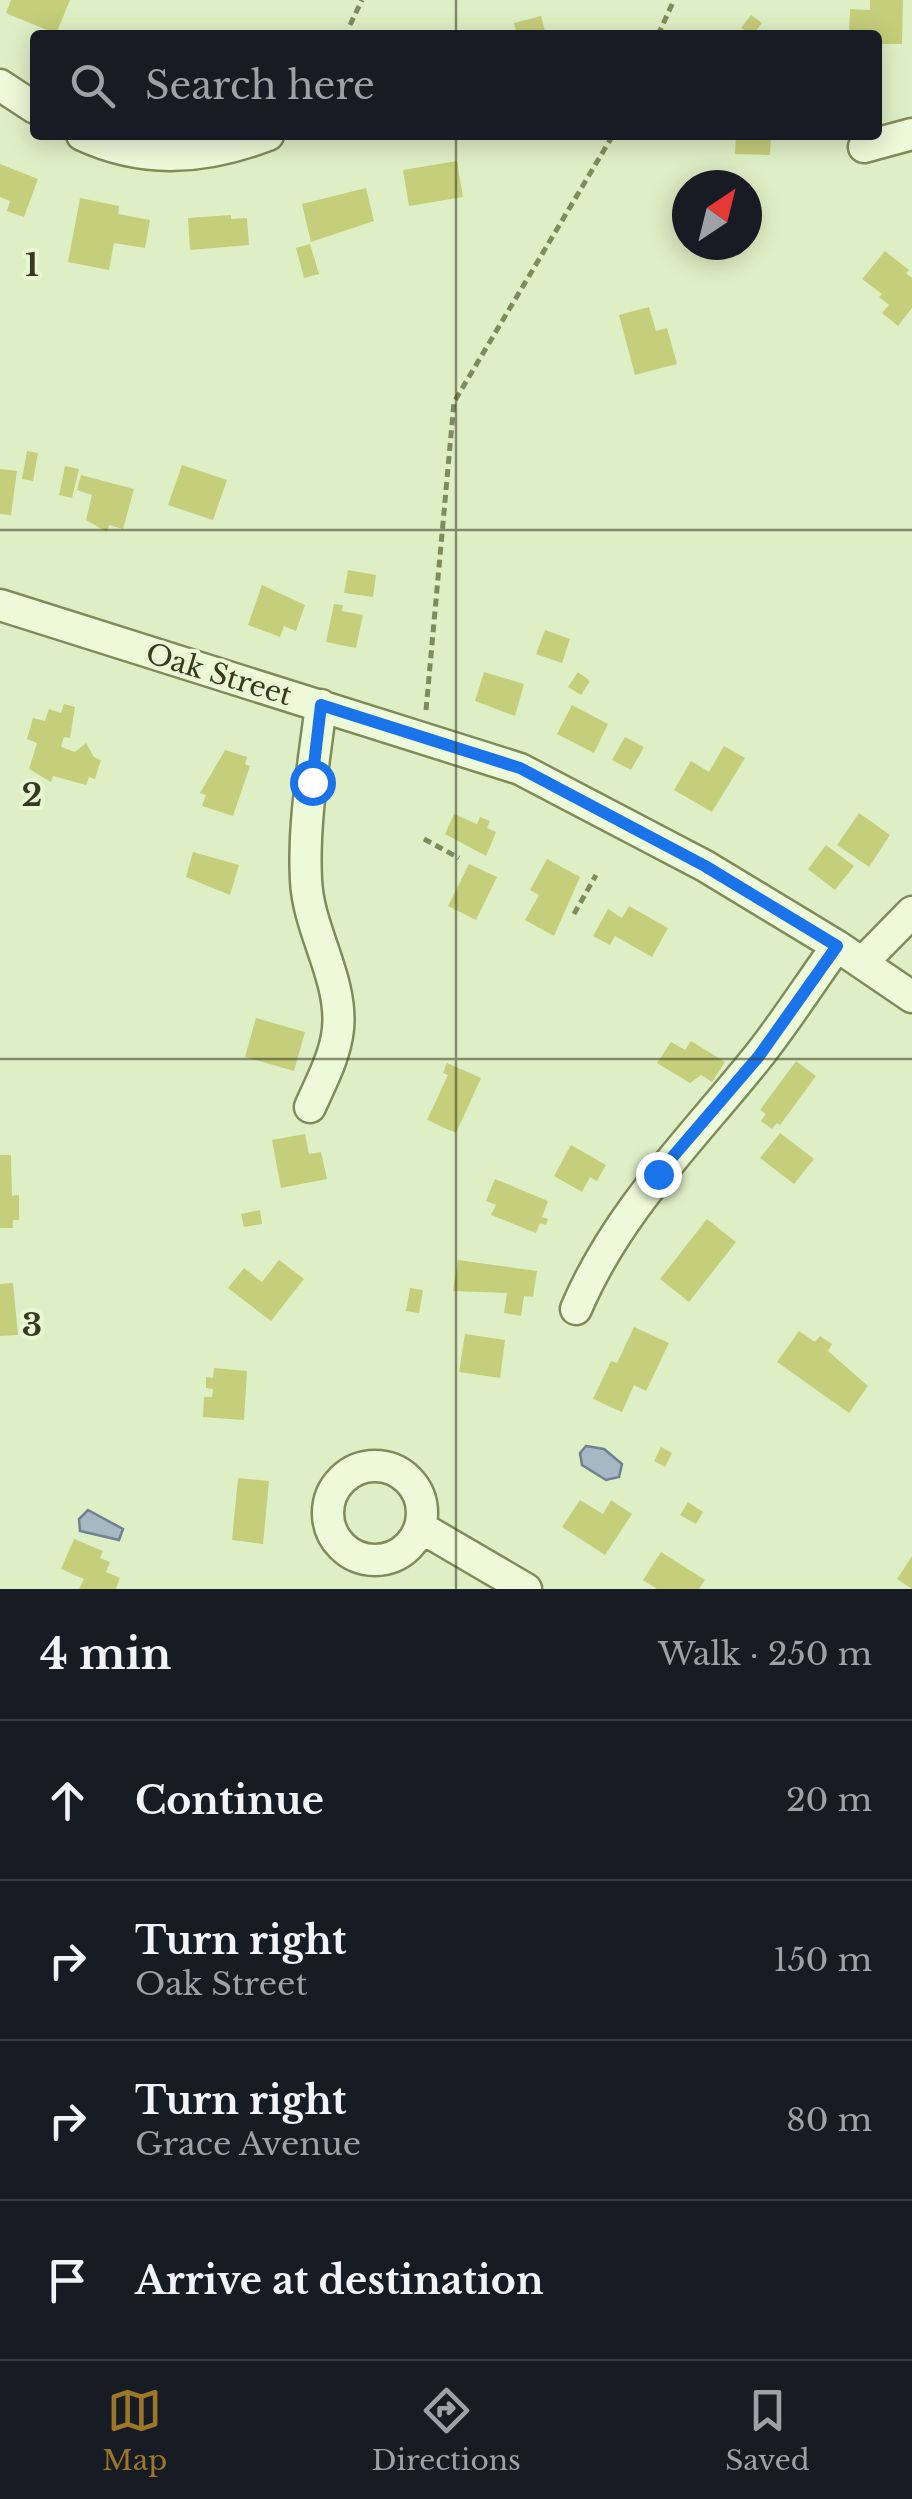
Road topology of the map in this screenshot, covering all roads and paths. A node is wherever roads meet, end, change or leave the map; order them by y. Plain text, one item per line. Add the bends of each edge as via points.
1 (362, 0) edge
2 (674, 0) edge
3 (350, 25) dead end
4 (660, 30) edge
5 (0, 85) edge
6 (30, 105) edge
7 (912, 134) edge
8 (95, 140) edge
9 (255, 140) edge
10 (611, 140) edge
11 (864, 147) dead end
12 (0, 606) edge
13 (321, 705) junction
14 (424, 738) junction
15 (424, 839) dead end
16 (459, 858) dead end
17 (596, 874) dead end
18 (912, 912) edge
19 (574, 914) dead end
20 (837, 946) junction
21 (862, 963) junction
22 (912, 998) edge
23 (310, 1108) dead end
24 (576, 1309) dead end
25 (420, 1527) dead end
26 (476, 1575) edge
27 (526, 1589) edge

1 - 3 path
2 - 4 path
5 - 6 street
7 - 11 street
8 - 9 street via 120,150 179,156
10 - 14 path via 454,402
12 - 13 street, Oak Street
13 - 14 street, Oak Street
13 - 23 street via 306,882 338,1025 334,1053
14 - 20 street, Oak Street via 520,768 705,866
15 - 16 path
17 - 19 path
18 - 21 street
20 - 21 street, Oak Street
20 - 24 street via 759,1056 638,1200
21 - 22 street, Oak Street
25 - 26 street
26 - 27 street

